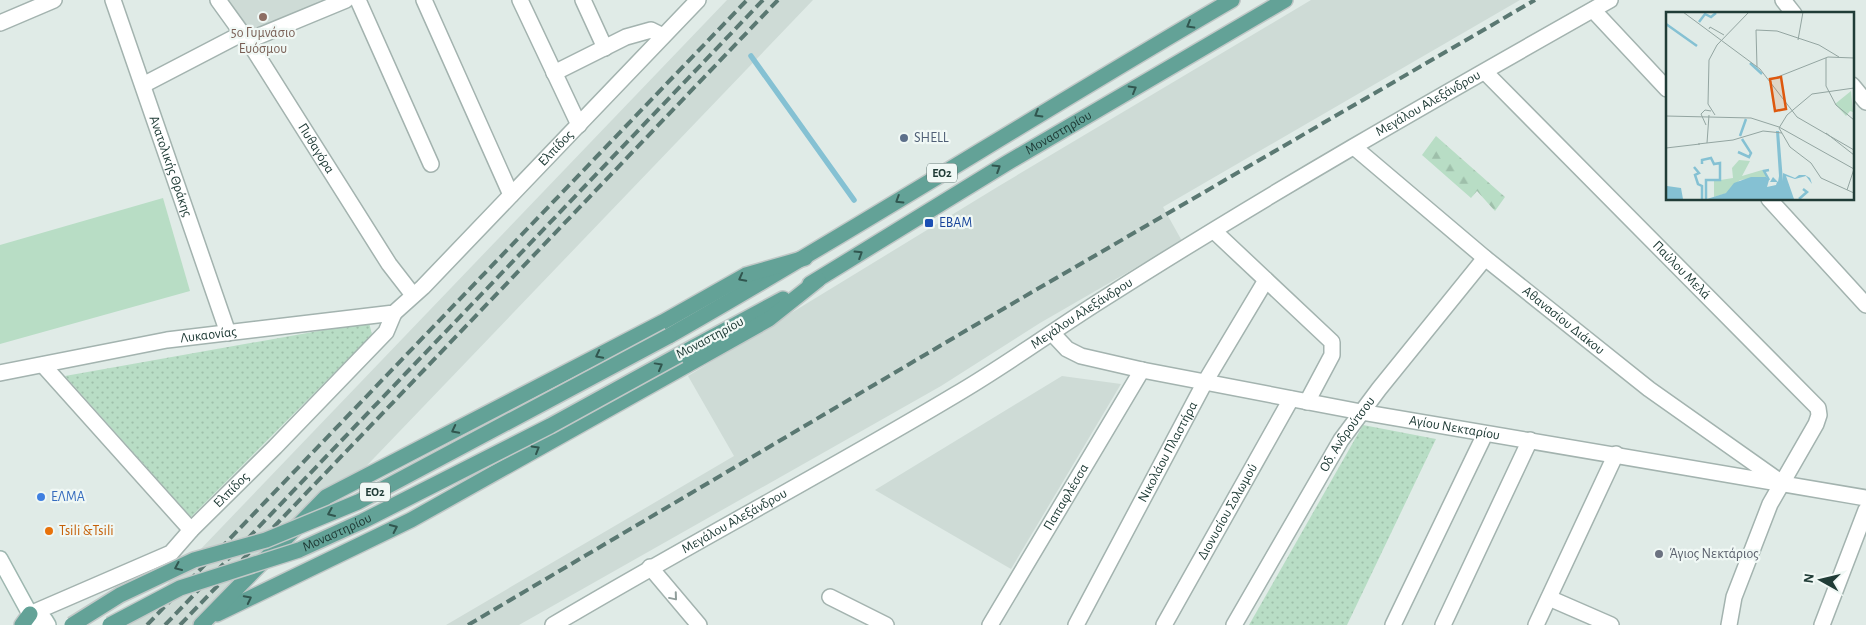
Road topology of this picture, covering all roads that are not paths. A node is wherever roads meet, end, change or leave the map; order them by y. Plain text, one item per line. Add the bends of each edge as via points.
1 (54, 0) edge
2 (218, 0) edge
3 (346, 0) edge
4 (358, 0) edge
5 (424, 0) edge
6 (520, 0) edge
7 (583, 0) edge
8 (1232, 0) edge
9 (1284, 0) edge
10 (1610, 0) edge
11 (1783, 0) edge
12 (694, 2) edge
13 (119, 3) edge
14 (1593, 10) junction
15 (1792, 12) edge
16 (0, 23) edge
17 (663, 36) junction
18 (244, 38) junction
19 (605, 48) junction
20 (554, 72) junction
21 (1485, 72) junction
22 (143, 85) junction
23 (1858, 85) edge
24 (1666, 87) edge
25 (1866, 102) edge
26 (579, 125) junction
27 (1354, 147) junction
28 (431, 164) dead end
29 (511, 195) junction
30 (1770, 200) edge
31 (1214, 231) junction
32 (805, 258) junction
33 (1485, 258) junction
34 (818, 280) junction
35 (1266, 280) junction
36 (413, 295) junction
37 (1866, 305) edge
38 (394, 313) junction
39 (228, 333) junction
40 (1052, 333) junction
41 (43, 365) junction
42 (1142, 370) junction
43 (0, 373) edge
44 (1205, 382) junction
45 (1291, 399) junction
46 (1307, 402) junction
47 (1361, 412) junction
48 (1485, 434) junction
49 (1530, 440) junction
50 (1616, 454) junction
51 (1782, 483) junction
52 (1866, 498) edge
53 (1866, 510) edge
54 (191, 530) junction
55 (0, 559) edge
56 (650, 567) junction
57 (830, 597) dead end
58 (1549, 598) junction
59 (28, 621) edge
60 (202, 623) edge
61 (48, 625) edge
62 (72, 625) edge
63 (110, 625) edge
64 (553, 625) edge
65 (699, 625) edge
66 (886, 625) edge
67 (990, 625) edge
68 (1076, 625) edge
69 (1164, 625) edge
70 (1234, 625) edge
71 (1393, 625) edge
72 (1443, 625) edge
73 (1536, 625) edge
74 (1611, 625) edge
75 (1729, 625) edge
76 (1822, 625) edge

1 - 16 street
2 - 18 street, Πυθαγόρα
3 - 18 street
4 - 28 street
5 - 29 street
6 - 20 street
7 - 19 street
8 -> 32 main road, Μοναστηρίου / ΕΟ2 via 1079,89
34 -> 9 main road, Μοναστηρίου / ΕΟ2 via 1007,163
10 - 14 street, Μεγάλου Αλεξάνδρου
11 - 15 street
12 - 17 street, Ελπίδος
13 - 22 street, Ανατολικής Θράκης
14 - 21 street, Μεγάλου Αλεξάνδρου
14 - 24 street
17 - 19 street via 651,30 626,37
17 - 26 street, Ελπίδος
18 - 22 street
18 - 36 street, Πυθαγόρα via 389,264
19 - 20 street
20 - 26 street
21 - 27 street, Μεγάλου Αλεξάνδρου
21 - 51 street, Παύλου Μελά via 1815,404 1819,418
22 - 39 street, Ανατολικής Θράκης
23 - 25 street
26 - 29 street, Ελπίδος
27 - 31 street, Μεγάλου Αλεξάνδρου
27 - 33 street, Αθανασίου Διάκου
29 - 36 street, Ελπίδος
30 - 37 street
31 - 35 street
31 - 40 street, Μεγάλου Αλεξάνδρου
32 -> 60 main road via 746,276 326,498
32 -> 62 main road, Μοναστηρίου / ΕΟ2, bridge via 669,336 358,502 266,540 194,560 120,595
33 - 47 street, Οδ. Ανδρούτσου
33 - 51 street, Αθανασίου Διάκου via 1649,389
60 -> 34 main road via 411,520 769,319
63 -> 34 main road, Μοναστηρίου / ΕΟ2, bridge via 180,588 291,552 364,521 550,426
35 - 44 street, Νικολάου Πλαστήρα
35 - 46 street via 1333,346
36 - 38 street
38 - 39 street, Λυκαονίας
38 - 54 street, Ελπίδος via 386,332
39 - 41 street, Λυκαονίας via 167,340
40 - 42 street, Αγίου Νεκταρίου via 1067,349 1081,356
40 - 56 street, Μεγάλου Αλεξάνδρου via 956,395
41 - 43 street, Λυκαονίας
41 - 54 street
42 - 44 street, Αγίου Νεκταρίου
42 - 67 street, Παπαφλέσσα
44 - 45 street, Αγίου Νεκταρίου
44 - 68 street, Νικολάου Πλαστήρα
45 - 46 street, Αγίου Νεκταρίου
45 - 69 street, Διονυσίου Σολωμού
46 - 47 street, Αγίου Νεκταρίου
47 - 48 street, Αγίου Νεκταρίου
47 - 70 street, Οδ. Ανδρούτσου via 1333,451
48 - 49 street, Αγίου Νεκταρίου
48 - 71 street
49 - 50 street, Αγίου Νεκταρίου
49 - 72 street
50 - 51 street, Αγίου Νεκταρίου
50 - 58 street
51 - 52 street, Αγίου Νεκταρίου
51 - 75 street, Παύλου Μελά via 1764,518 1734,597
53 - 76 street
54 - 59 street, Ελπίδος via 171,553
55 - 59 street
56 - 64 street, Μεγάλου Αλεξάνδρου
56 -> 65 street
57 - 66 street
58 - 73 street
58 - 74 street
59 - 61 street via 45,620

